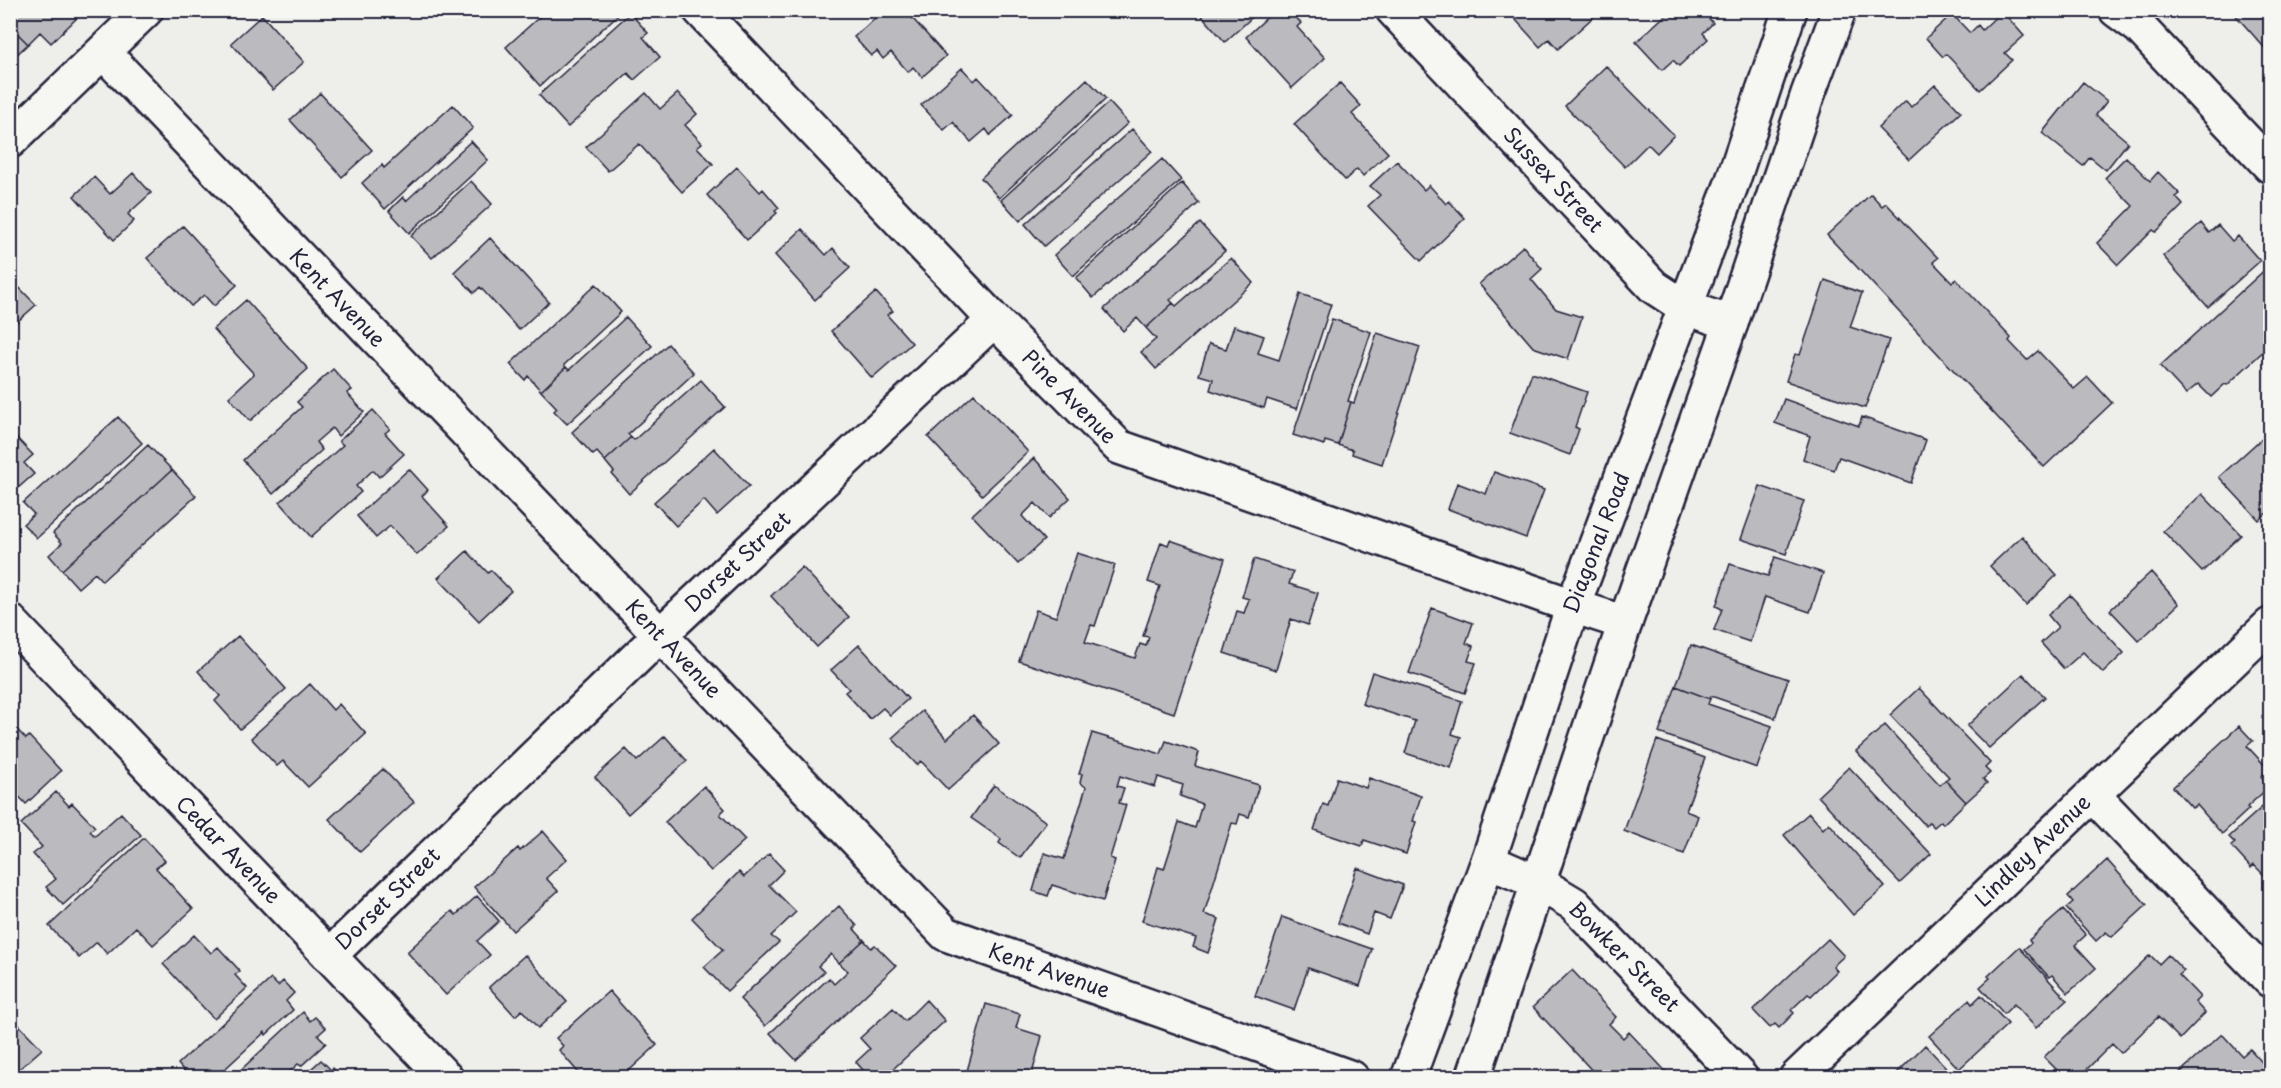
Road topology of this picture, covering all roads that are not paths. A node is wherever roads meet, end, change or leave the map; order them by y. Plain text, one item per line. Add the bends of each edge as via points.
1 (146, 10) edge
2 (700, 10) edge
3 (1393, 10) edge
4 (1790, 10) edge
5 (1839, 10) edge
6 (2116, 10) edge
7 (102, 52) junction
8 (10, 141) edge
9 (2270, 163) edge
10 (1686, 308) junction
11 (994, 320) junction
12 (1731, 323) junction
13 (1573, 606) junction
14 (1625, 623) junction
15 (2271, 626) edge
16 (14, 632) edge
17 (660, 635) junction
18 (2092, 795) junction
19 (1488, 861) junction
20 (1539, 883) junction
21 (329, 956) junction
22 (2271, 980) edge
23 (446, 1077) edge
24 (1352, 1077) edge
25 (1408, 1077) edge
26 (1473, 1077) edge
27 (1742, 1077) edge
28 (1796, 1077) edge

1 - 7 street
2 - 11 street, Pine Avenue
3 - 10 street, Sussex Street via 1654,287
4 - 10 street, Diagonal Road
5 - 12 street
6 - 9 street via 2139,27
7 - 8 street
7 - 17 street, Kent Avenue
10 - 12 street, Sussex Street
10 - 13 street, Diagonal Road
11 - 13 street, Pine Avenue via 1119,447
11 - 17 street, Dorset Street
12 - 14 street
13 - 14 street, Pine Avenue
13 - 19 street, Diagonal Road
14 - 20 street
15 - 18 street, Lindley Avenue
16 - 21 street, Cedar Avenue
17 - 21 street, Dorset Street
17 - 24 street, Kent Avenue via 946,934
18 - 22 street
18 - 28 street, Lindley Avenue
19 - 20 street, Bowker Street
19 - 25 street, Diagonal Road
20 - 26 street
20 - 27 street, Bowker Street via 1574,904
21 - 23 street, Cedar Avenue

